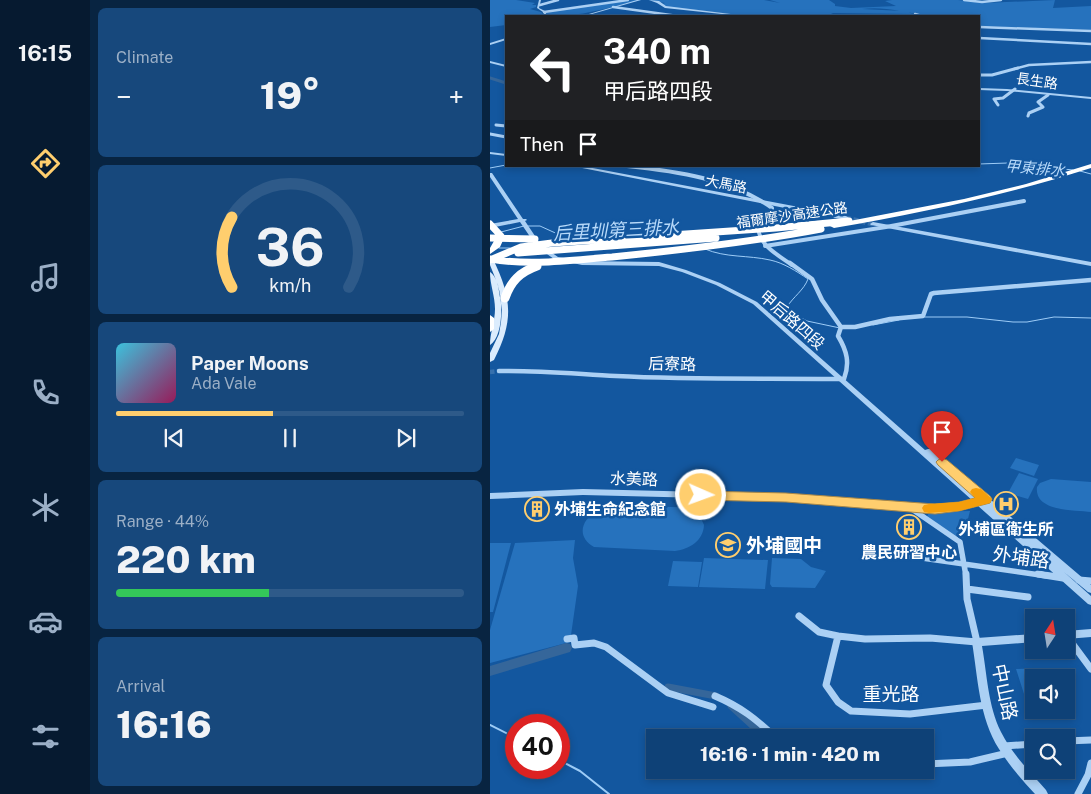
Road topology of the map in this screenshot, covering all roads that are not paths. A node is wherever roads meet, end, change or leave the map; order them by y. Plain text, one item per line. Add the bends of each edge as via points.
1 (540, 0) edge
2 (558, 0) edge
3 (628, 0) edge
4 (640, 0) edge
5 (650, 0) edge
6 (964, 0) edge
7 (1002, 0) edge
8 (540, 5) junction
9 (613, 7) junction
10 (544, 12) junction
11 (915, 14) dead end
12 (546, 15) edge
13 (586, 15) edge
14 (671, 15) edge
15 (737, 15) edge
16 (918, 15) edge
17 (980, 28) edge
18 (1091, 31) edge
19 (980, 38) edge
20 (505, 39) edge
21 (490, 44) edge
22 (1091, 44) edge
23 (490, 62) edge
24 (1091, 62) edge
25 (505, 66) edge
26 (980, 74) edge
27 (980, 89) edge
28 (1015, 89) junction
29 (1048, 95) junction
30 (1091, 99) edge
31 (998, 105) dead end
32 (1028, 116) dead end
33 (496, 125) dead end
34 (505, 126) edge
35 (490, 134) edge
36 (505, 136) edge
37 (490, 153) edge
38 (505, 155) edge
39 (1091, 164) edge
40 (579, 167) edge
41 (643, 167) edge
42 (490, 168) edge
43 (490, 174) edge
44 (1024, 201) dead end
45 (768, 204) junction
46 (928, 207) junction
47 (847, 220) junction
48 (526, 224) junction
49 (873, 224) tunnel mouth
50 (490, 225) edge
51 (834, 226) junction
52 (886, 227) junction
53 (691, 233) junction
54 (490, 238) edge
55 (765, 246) junction
56 (490, 253) edge
57 (490, 259) edge
58 (579, 260) junction
59 (1091, 264) edge
60 (490, 274) edge
61 (1091, 280) edge
62 (505, 298) junction
63 (490, 318) edge
64 (841, 327) junction
65 (490, 329) edge
66 (490, 343) edge
67 (490, 360) edge
68 (499, 371) tunnel mouth
69 (842, 379) junction
70 (490, 496) edge
71 (982, 501) junction
72 (908, 506) junction
73 (887, 553) dead end
74 (965, 564) junction
75 (1066, 579) junction
76 (1080, 580) junction
77 (1091, 581) edge
78 (967, 589) junction
79 (1091, 590) edge
80 (1028, 597) dead end
81 (1091, 601) edge
82 (798, 616) dead end
83 (1091, 633) edge
84 (1075, 634) edge
85 (838, 636) junction
86 (567, 639) dead end
87 (1025, 639) edge
88 (977, 642) junction
89 (1075, 647) edge
90 (1091, 669) edge
91 (716, 696) dead end
92 (987, 705) junction
93 (713, 707) dead end
94 (767, 729) edge
95 (1091, 740) edge
96 (1075, 741) edge
97 (1025, 746) edge
98 (1005, 750) junction
99 (1091, 763) edge
100 (934, 764) edge
101 (1042, 794) edge
102 (1078, 794) edge

1 - 8 street
2 - 8 street
3 - 10 street
4 - 9 street
5 - 15 street via 666,7
6 - 7 street
8 - 10 street via 538,8
9 - 13 street
9 - 14 street
10 - 12 street
11 - 16 street
17 - 18 street
19 - 22 street
20 - 21 street
23 - 25 street
24 - 26 street via 1029,65 992,75
27 - 28 street, 長生路
28 - 29 street, 長生路
28 - 31 street via 994,100
29 - 30 street, 長生路
29 - 32 street via 1038,102 1043,107
33 - 34 street
35 - 36 street
37 - 38 street
39 - 46 highway, 福爾摩沙高速公路
40 - 45 street, 大馬路
41 - 45 street via 735,188
42 - 48 street, 甲后路四段
43 - 48 street, 甲后路四段
44 - 52 street
45 - 47 street, 大馬路
45 - 55 street via 774,212 772,218 759,222 758,226
46 - 47 highway, 福爾摩沙高速公路
46 - 51 highway, 福爾摩沙高速公路
47 - 53 highway, bridge
47 - 56 highway, 福爾摩沙高速公路, bridge via 676,242
48 - 50 street
48 - 69 street, 甲后路四段 via 539,246 556,258 582,263 659,264 738,293 768,314
49 - 52 street
50 - 56 highway, bridge via 501,236
51 - 57 highway, 福爾摩沙高速公路, bridge via 662,247
51 - 58 highway, bridge via 758,240
52 - 55 street
52 - 59 street
53 - 54 highway, bridge via 528,240
53 - 57 highway, bridge via 530,245
55 - 64 street via 812,279
57 - 58 highway, bridge via 517,263
57 - 62 main road
58 - 62 highway, bridge via 544,264 523,271 511,281
60 - 66 main road via 499,308
61 - 64 street via 934,292 922,316 855,328
62 - 67 main road via 507,313 503,332
63 - 65 highway
64 - 69 street via 838,336 849,361 849,370
68 - 69 street, 后寮路
69 - 71 street, 甲后路四段
70 - 72 street, 水美路 via 583,492 767,497
71 - 72 street, 水美路 via 935,509
71 - 75 street
71 - 76 street
72 - 74 street via 960,542
73 - 74 street, 外埔路
74 - 75 street, 外埔路
74 - 78 street
75 - 76 street, 外埔路
75 - 81 street
76 - 77 street, 外埔路
76 - 79 street
78 - 80 street
78 - 88 street
82 - 85 street via 819,632
83 - 84 street
85 - 88 street
85 - 92 street, 重光路 via 826,686 838,702 851,711 910,714
86 - 93 street via 574,638 575,645 594,643 606,647 668,693
87 - 88 street
88 - 92 street, 中山路
89 - 90 street
91 - 94 street via 737,705
92 - 98 street, 中山路
95 - 96 street
97 - 98 street
98 - 100 street via 986,759
98 - 101 street, 中山路
99 - 102 street

